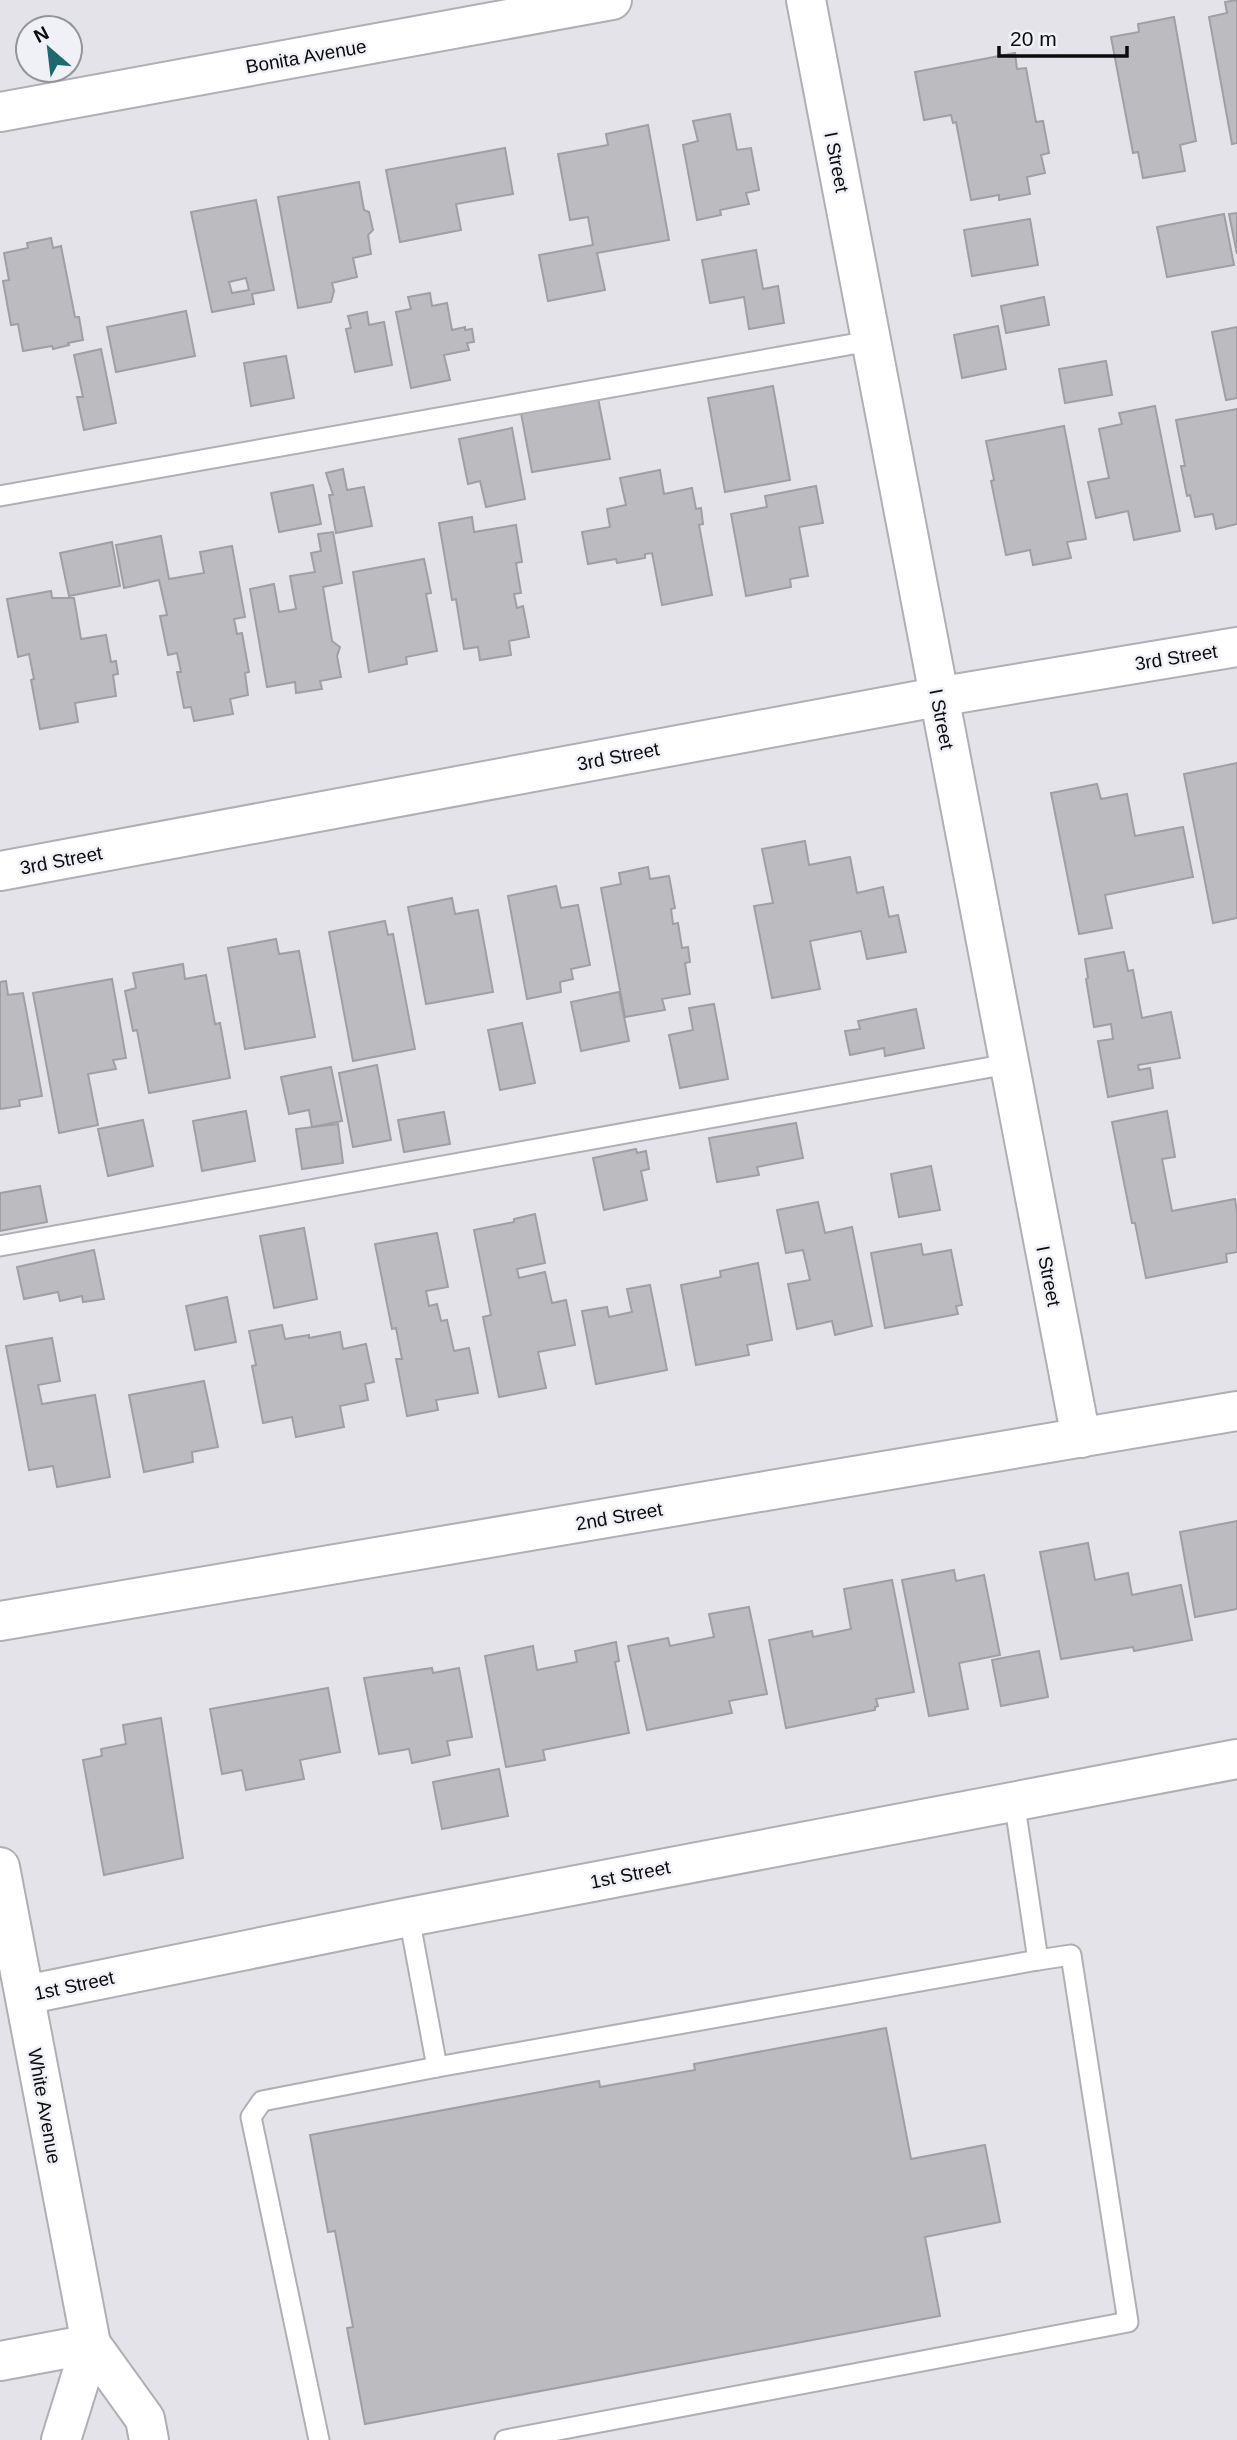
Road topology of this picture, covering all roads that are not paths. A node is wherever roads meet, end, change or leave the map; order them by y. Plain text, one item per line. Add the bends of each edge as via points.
1 (612, 0) edge
2 (806, 0) edge
3 (0, 112) edge
4 (870, 341) junction
5 (0, 496) edge
6 (1237, 647) edge
7 (937, 697) junction
8 (0, 872) edge
9 (1008, 1065) junction
10 (0, 1246) edge
11 (1237, 1411) edge
12 (1080, 1438) junction
13 (0, 1621) edge
14 (1237, 1759) edge
15 (1014, 1801) junction
16 (0, 1867) edge
17 (409, 1916) junction
18 (1038, 1960) junction
19 (13, 1997) edge
20 (436, 2067) junction
21 (91, 2344) junction
22 (0, 2361) edge
23 (61, 2440) edge
24 (149, 2440) edge
25 (319, 2440) edge
26 (505, 2440) edge

1 - 3 street, Bonita Avenue
2 - 4 street, I Street
4 - 5 lane
4 - 7 street, I Street
6 - 7 street, 3rd Street
7 - 8 street, 3rd Street
7 - 9 street, I Street
9 - 10 lane
9 - 12 street, I Street
11 - 12 street, 2nd Street
12 - 13 street, 2nd Street
14 - 15 street, 1st Street
15 - 17 street, 1st Street
15 - 18 lane
16 - 19 street, White Avenue
17 - 19 street, 1st Street
17 - 20 lane
18 - 20 lane
18 - 26 lane via 1071,1955 1128,2322
19 - 21 street, White Avenue
20 - 25 lane via 262,2101 251,2117
21 - 22 street
21 - 23 street, White Avenue
21 - 24 street, White Avenue via 145,2419

